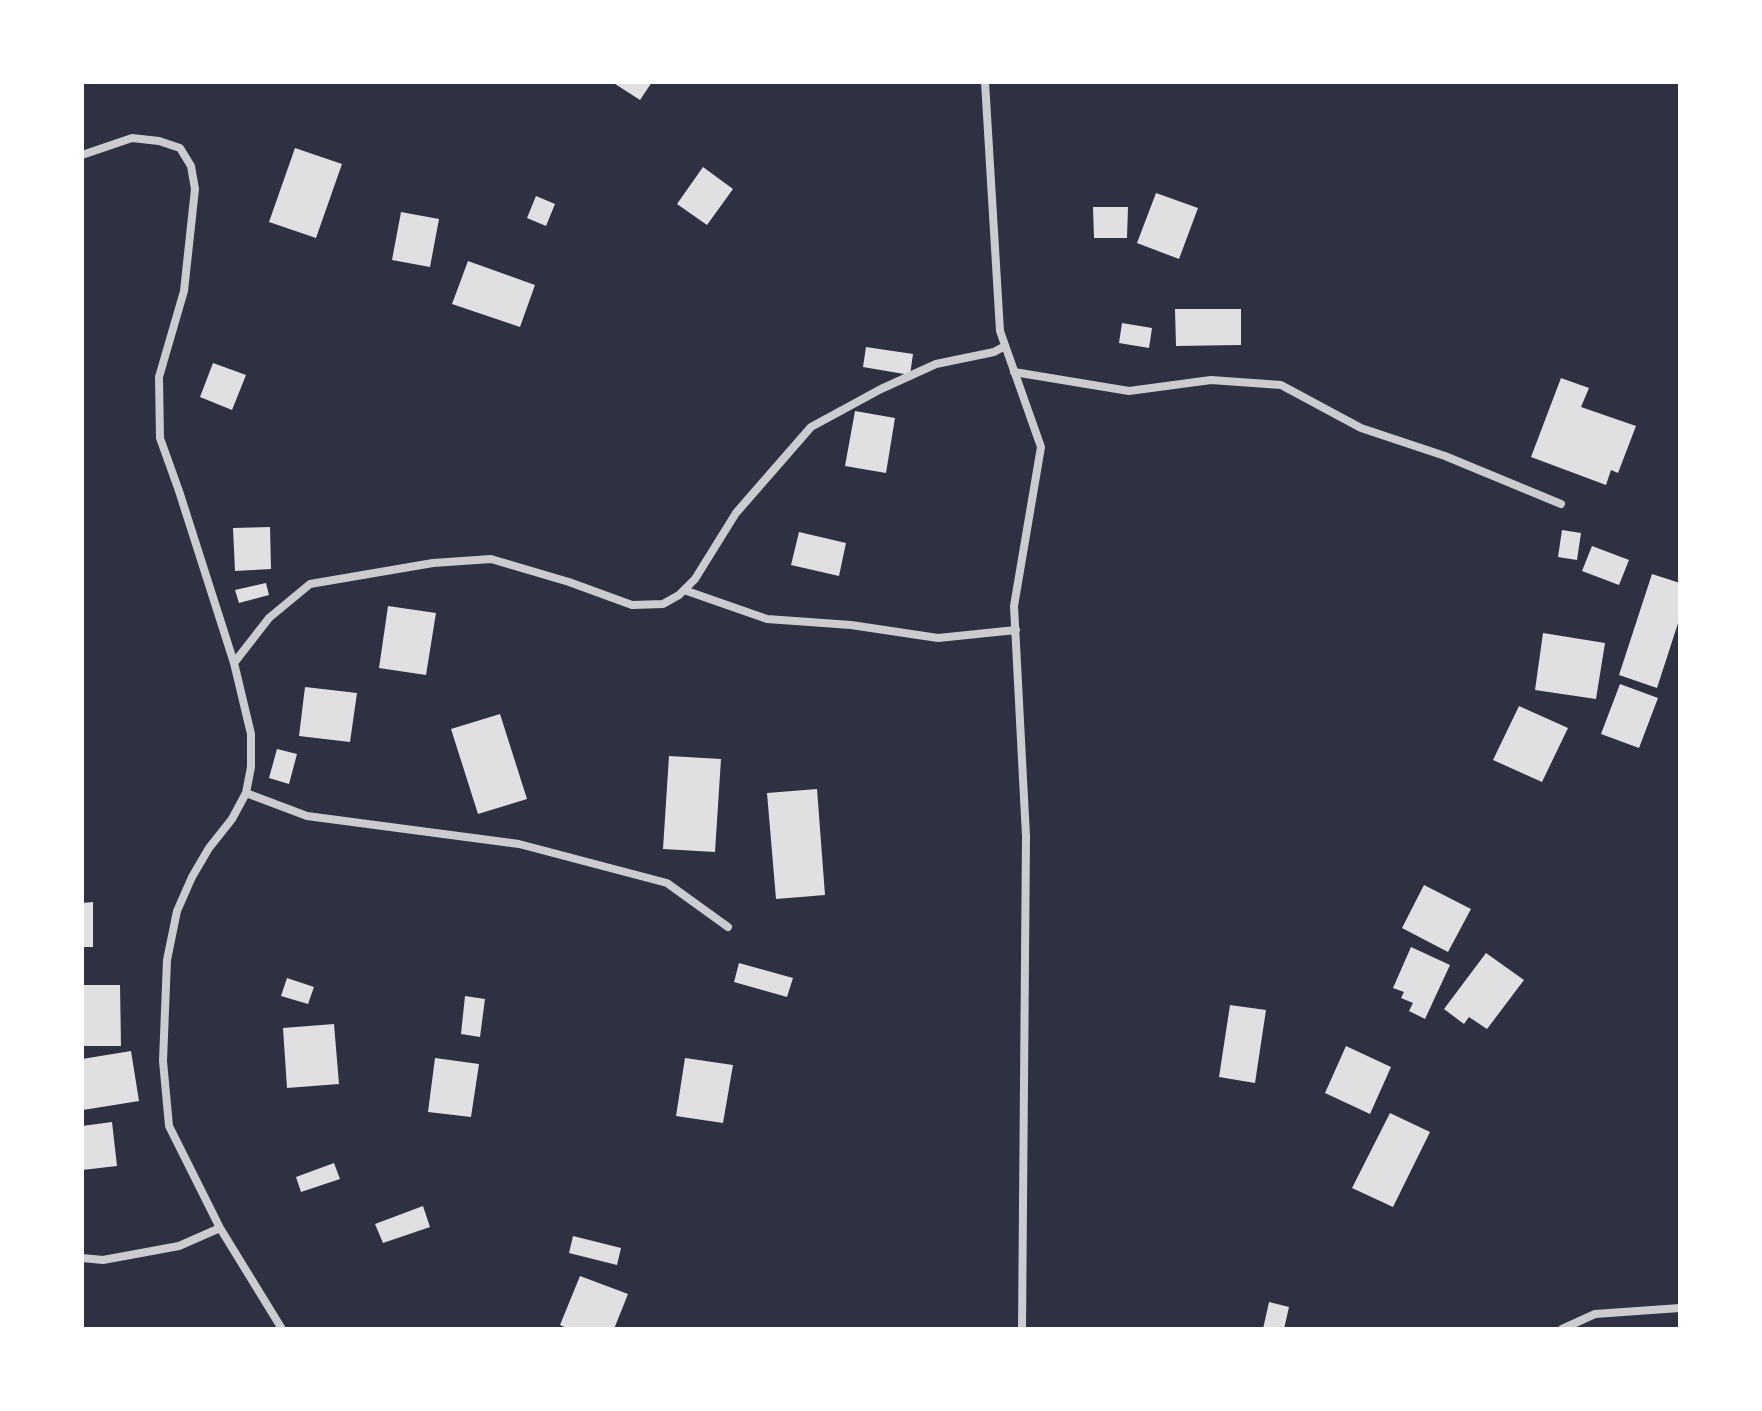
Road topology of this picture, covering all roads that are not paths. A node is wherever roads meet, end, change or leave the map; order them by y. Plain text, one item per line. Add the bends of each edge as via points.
1 (985, 82) edge
2 (82, 155) edge
3 (1005, 346) junction
4 (1014, 372) junction
5 (1561, 504) dead end
6 (684, 590) junction
7 (1016, 630) junction
8 (234, 663) junction
9 (246, 793) junction
10 (728, 927) dead end
11 (220, 1228) junction
12 (82, 1258) edge
13 (1680, 1308) edge
14 (282, 1329) edge
15 (1022, 1329) edge
16 (1562, 1329) edge

1 - 3 street
2 - 8 street via 132,138 180,148 191,166 194,215 184,291 159,377 160,438
3 - 4 street
3 - 6 street via 936,364 811,427 736,513
4 - 5 street via 1129,391 1211,380 1281,385 1361,428
4 - 7 street via 1041,447 1014,606
6 - 7 street via 767,619 938,638
6 - 8 street via 663,604 632,605 491,559 360,574 310,584 269,618
7 - 15 street via 1026,836
8 - 9 street via 251,734
9 - 10 street via 307,816 519,844 667,883
9 - 11 street via 192,877 177,911 167,960 163,1061 169,1126
11 - 12 street via 179,1246 103,1260
11 - 14 street
13 - 16 street via 1595,1314

